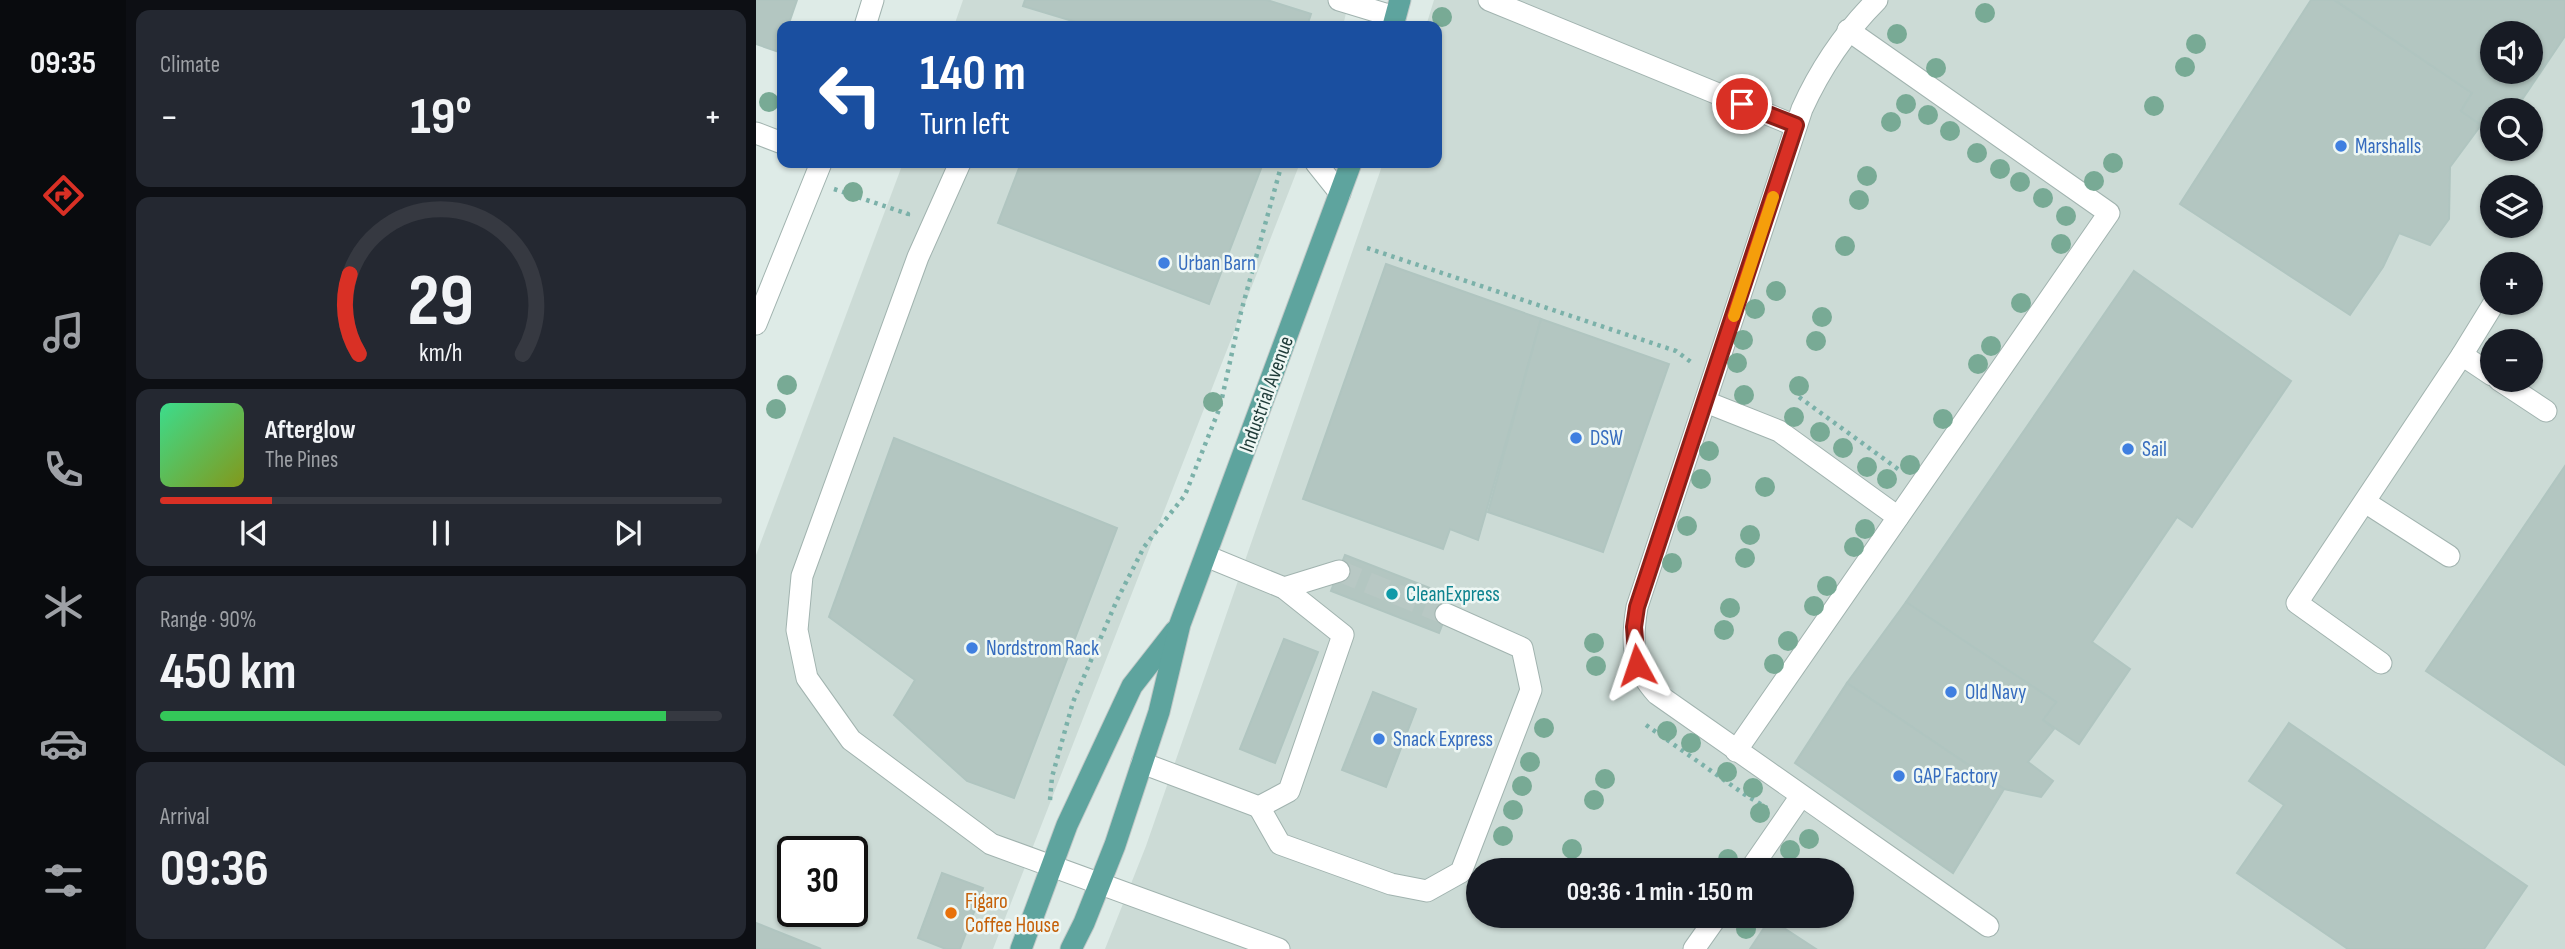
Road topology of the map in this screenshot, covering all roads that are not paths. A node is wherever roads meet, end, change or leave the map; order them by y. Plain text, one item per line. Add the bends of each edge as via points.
1 (873, 0) edge
2 (1339, 0) edge
3 (1489, 0) edge
4 (1877, 0) edge
5 (1396, 14) edge
6 (867, 21) edge
7 (1848, 30) junction
8 (1796, 125) junction
9 (756, 133) edge
10 (777, 141) edge
11 (958, 168) edge
12 (1320, 168) edge
13 (1349, 168) edge
14 (818, 171) edge
15 (1340, 193) junction
16 (2487, 315) edge
17 (756, 324) edge
18 (2462, 355) junction
19 (2480, 367) edge
20 (2517, 392) edge
21 (1706, 402) junction
22 (2546, 411) dead end
23 (2365, 502) junction
24 (1898, 517) junction
25 (1206, 556) junction
26 (2449, 556) dead end
27 (1339, 571) tunnel mouth
28 (1284, 588) junction
29 (1446, 614) tunnel mouth
30 (1180, 624) junction
31 (2381, 663) dead end
32 (1736, 751) junction
33 (1142, 763) junction
34 (1801, 796) junction
35 (1259, 807) junction
36 (1758, 858) edge
37 (1051, 865) junction
38 (1100, 883) junction
39 (1988, 926) dead end
40 (1709, 928) edge
41 (1021, 949) edge
42 (1071, 949) edge
43 (1279, 949) edge
44 (1694, 949) edge

1 - 6 street
2 - 5 street
3 - 8 street
4 - 7 street
7 - 8 street via 1812,85
7 - 24 street via 2109,213
8 - 21 street
9 - 10 street
11 - 37 street via 918,257 802,576 797,630 807,678 851,740 991,844
12 - 15 street
13 - 15 main road, Industrial Avenue
14 - 17 street
15 - 25 main road, Industrial Avenue
16 - 18 street
18 - 19 street
18 - 23 street
20 - 22 street
21 - 24 street via 1779,431
21 - 32 street via 1637,607 1634,645 1644,680 1657,694
23 - 26 street
23 - 31 street via 2297,603
24 - 32 street
25 - 28 street
25 - 30 main road, Industrial Avenue
27 - 28 street
28 - 35 street via 1343,635 1289,791
29 - 35 street via 1522,648 1531,690 1461,872 1427,891 1391,884 1280,844
30 - 33 main road, Industrial Avenue
30 - 37 main road, Industrial Avenue via 1132,686
32 - 34 street
33 - 35 street
33 - 38 main road, Industrial Avenue
34 - 36 street
34 - 39 street
37 - 38 street
37 - 41 main road, Industrial Avenue
38 - 42 main road, Industrial Avenue
38 - 43 street
40 - 44 street

